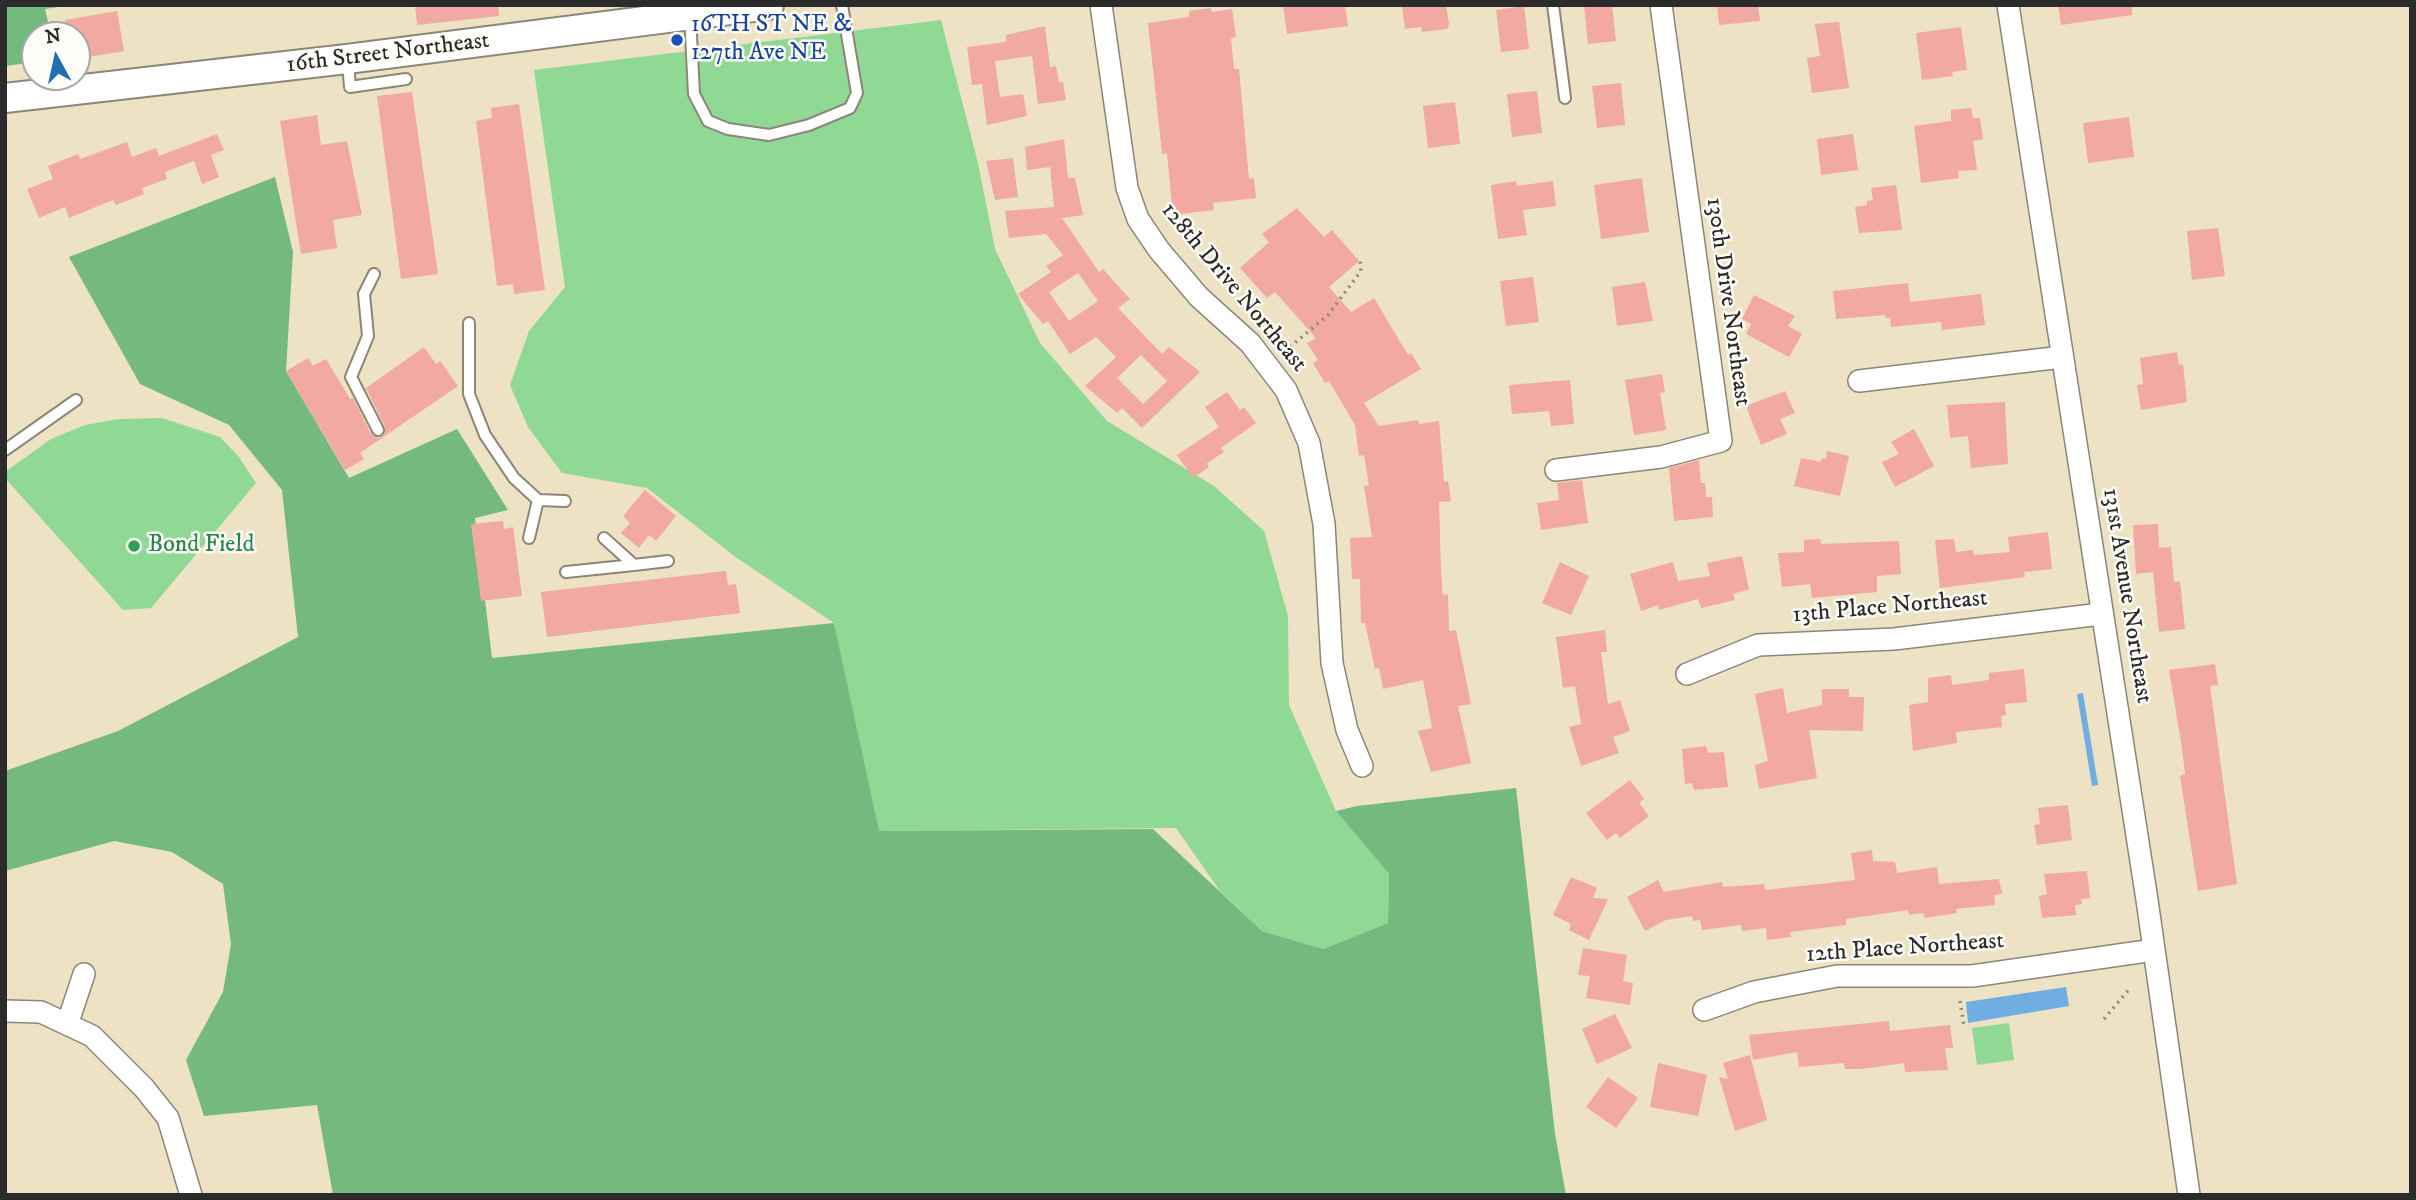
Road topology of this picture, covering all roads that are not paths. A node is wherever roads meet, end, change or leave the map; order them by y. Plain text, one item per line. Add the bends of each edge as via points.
1 (769, 5) edge
2 (842, 5) edge
3 (1101, 5) edge
4 (1553, 5) edge
5 (1661, 5) edge
6 (2008, 5) edge
7 (690, 15) junction
8 (347, 60) junction
9 (406, 79) dead end
10 (5, 98) edge
11 (1565, 98) dead end
12 (374, 274) dead end
13 (469, 323) dead end
14 (2062, 357) junction
15 (1859, 382) dead end
16 (76, 400) dead end
17 (378, 430) dead end
18 (5, 450) edge
19 (1556, 470) dead end
20 (538, 500) junction
21 (565, 501) dead end
22 (529, 538) dead end
23 (604, 538) dead end
24 (668, 561) dead end
25 (634, 565) junction
26 (566, 572) dead end
27 (2101, 614) junction
28 (1687, 674) dead end
29 (1362, 766) dead end
30 (2154, 950) junction
31 (84, 974) dead end
32 (1704, 1010) dead end
33 (5, 1011) edge
34 (68, 1022) junction
35 (191, 1195) edge
36 (2189, 1195) edge

1 - 7 street, 16th Street Northeast
2 - 7 lane via 857,93 850,108 769,135 708,121 694,94
3 - 29 street, 128th Drive Northeast via 1127,188 1138,219 1199,297 1250,343 1280,382 1309,443 1324,524 1332,663 1347,730
4 - 11 lane
5 - 19 street, 130th Drive Northeast via 1721,441 1661,457
6 - 14 street, 131st Avenue Northeast
7 - 8 street, 16th Street Northeast
8 - 9 lane via 351,87
8 - 10 street, 16th Street Northeast
12 - 17 lane via 364,294 368,336 351,377
13 - 20 lane via 469,394 481,425 514,478
14 - 15 street
14 - 27 street, 131st Avenue Northeast
16 - 18 lane
20 - 21 lane
20 - 22 lane
23 - 25 lane
24 - 25 lane
25 - 26 lane
27 - 28 street, 13th Place Northeast via 1894,639 1758,645
27 - 30 street, 131st Avenue Northeast
30 - 32 street, 12th Place Northeast via 1972,976 1838,976 1754,992
30 - 36 street, 131st Avenue Northeast
31 - 34 street
33 - 34 street via 41,1012
34 - 35 street via 92,1036 169,1118

